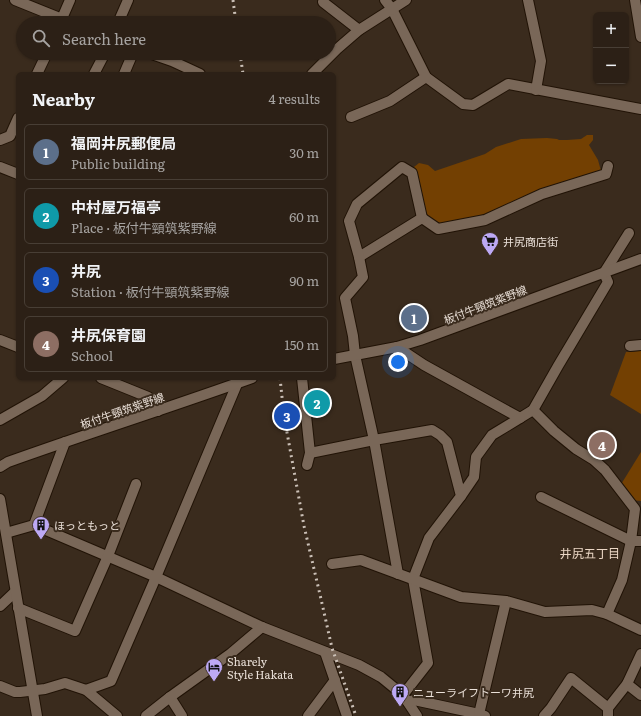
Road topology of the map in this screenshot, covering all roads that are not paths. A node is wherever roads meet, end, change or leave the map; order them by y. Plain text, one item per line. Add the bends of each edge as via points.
1 (16, 0) edge
2 (70, 0) edge
3 (128, 0) edge
4 (385, 0) edge
5 (406, 0) edge
6 (528, 0) edge
7 (634, 0) edge
8 (323, 2) dead end
9 (392, 9) junction
10 (50, 16) edge
11 (63, 16) edge
12 (121, 16) edge
13 (359, 30) junction
14 (641, 37) edge
15 (336, 50) edge
16 (44, 60) edge
17 (101, 60) edge
18 (130, 60) edge
19 (169, 60) edge
20 (326, 60) edge
21 (38, 72) edge
22 (95, 72) edge
23 (125, 72) edge
24 (196, 72) edge
25 (314, 72) edge
26 (426, 77) junction
27 (536, 90) junction
28 (641, 109) edge
29 (351, 117) dead end
30 (16, 122) edge
31 (0, 140) edge
32 (608, 166) dead end
33 (0, 167) edge
34 (16, 173) edge
35 (422, 218) junction
36 (629, 233) dead end
37 (359, 257) junction
38 (641, 259) edge
39 (604, 273) junction
40 (0, 340) edge
41 (641, 345) edge
42 (16, 346) edge
43 (397, 346) junction
44 (630, 346) dead end
45 (355, 355) junction
46 (336, 359) edge
47 (61, 380) edge
48 (105, 380) edge
49 (247, 380) edge
50 (302, 380) edge
51 (237, 384) junction
52 (533, 410) junction
53 (158, 411) junction
54 (520, 418) junction
55 (0, 420) edge
56 (374, 440) junction
57 (65, 442) junction
58 (310, 453) junction
59 (307, 465) dead end
60 (0, 467) edge
61 (136, 484) dead end
62 (461, 496) junction
63 (541, 497) dead end
64 (0, 504) edge
65 (34, 525) junction
66 (6, 533) junction
67 (636, 541) edge
68 (108, 556) junction
69 (332, 564) dead end
70 (398, 574) junction
71 (156, 576) junction
72 (413, 579) junction
73 (15, 592) junction
74 (506, 601) junction
75 (0, 606) edge
76 (18, 608) junction
77 (608, 614) junction
78 (262, 627) junction
79 (641, 630) edge
80 (325, 652) junction
81 (641, 654) edge
82 (335, 680) junction
83 (627, 684) junction
84 (0, 686) edge
85 (86, 690) junction
86 (33, 691) junction
87 (641, 696) edge
88 (170, 697) junction
89 (405, 699) junction
90 (608, 712) edge
91 (482, 715) edge
92 (37, 716) edge
93 (117, 716) edge
94 (146, 716) edge
95 (182, 716) edge
96 (308, 716) edge
97 (348, 716) edge
98 (417, 716) edge
99 (544, 716) edge

1 - 10 street
2 - 11 street
3 - 12 street
4 - 9 street
5 - 9 street
6 - 27 street via 541,61
7 - 14 street
8 - 13 street
9 - 13 street
9 - 26 street
13 - 15 street
16 - 21 street
17 - 22 street
18 - 23 street
19 - 24 street
20 - 25 street
26 - 27 street via 463,104 473,105 508,84
26 - 29 street via 390,101
27 - 28 street
30 - 31 street via 10,136
32 - 35 street via 606,174 542,194 485,220 438,229
33 - 34 street
35 - 37 street
35 - 37 street via 412,173 402,167 357,204 349,221
36 - 39 street
37 - 45 street via 363,277 345,298
38 - 39 street, 板付牛頸筑紫野線
39 - 43 street, 板付牛頸筑紫野線 via 445,332
39 - 52 street via 608,282
40 - 42 street
41 - 44 street
43 - 45 street, 板付牛頸筑紫野線
43 - 54 street via 424,365
45 - 46 street, 板付牛頸筑紫野線
45 - 56 street
47 - 55 street via 42,396
48 - 53 street via 148,396
49 - 51 street, 板付牛頸筑紫野線
50 - 58 street
51 - 53 street, 板付牛頸筑紫野線
51 - 71 street
52 - 54 street
52 - 67 street via 554,431 605,470 635,509
53 - 57 street, 板付牛頸筑紫野線
54 - 62 street via 488,440 476,456 474,477
56 - 58 street
56 - 62 street via 432,430 440,435 447,442
56 - 70 street
57 - 60 street, 板付牛頸筑紫野線
57 - 65 street
58 - 59 street
61 - 68 street
62 - 72 street via 429,538
63 - 67 street
64 - 66 street
65 - 66 street
65 - 68 street
66 - 73 street
67 - 77 street
68 - 71 street
68 - 76 street via 75,631
69 - 70 street via 361,560
70 - 72 street
71 - 78 street
71 - 85 street via 111,681
72 - 74 street via 460,597
72 - 89 street via 428,663
73 - 75 street
73 - 76 street
74 - 77 street via 545,612 592,610
74 - 91 street
76 - 86 street
77 - 79 street
78 - 80 street
78 - 88 street via 230,654
80 - 82 street
80 - 89 street via 381,677
81 - 83 street
82 - 96 street
82 - 97 street
83 - 87 street
83 - 90 street
84 - 86 street via 15,692
85 - 86 street via 65,683
85 - 93 street
86 - 92 street
88 - 94 street
88 - 95 street
89 - 91 street
89 - 98 street
90 - 99 street via 571,678

